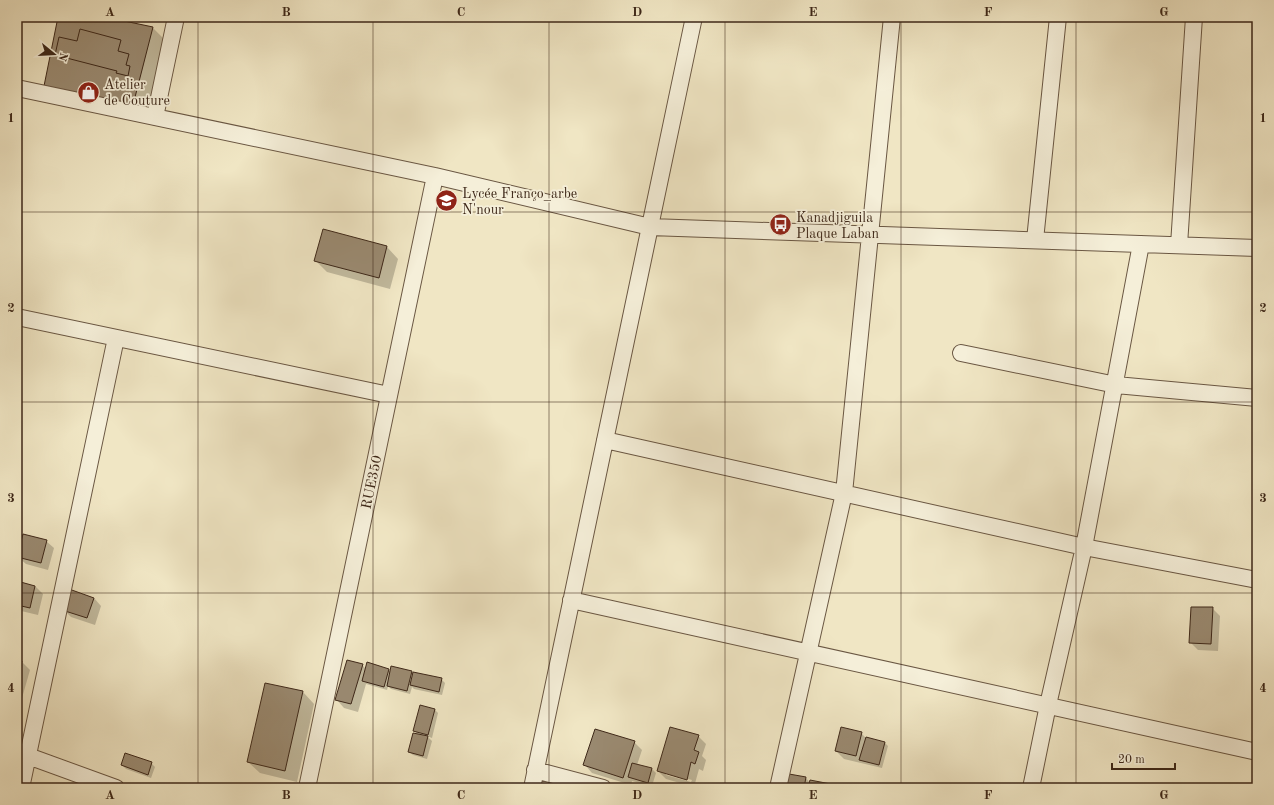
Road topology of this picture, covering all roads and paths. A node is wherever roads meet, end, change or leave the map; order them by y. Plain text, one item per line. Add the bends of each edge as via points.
1 (176, 17) edge
2 (694, 17) edge
3 (892, 17) edge
4 (1058, 17) edge
5 (1194, 17) edge
6 (17, 88) edge
7 (155, 117) junction
8 (435, 176) junction
9 (650, 227) junction
10 (870, 235) junction
11 (1035, 240) junction
12 (1141, 244) junction
13 (1179, 245) junction
14 (1257, 248) edge
15 (17, 317) edge
16 (116, 338) junction
17 (961, 353) dead end
18 (1116, 385) junction
19 (389, 395) junction
20 (1257, 398) edge
21 (605, 440) junction
22 (844, 493) junction
23 (1084, 547) junction
24 (1257, 580) edge
25 (571, 600) junction
26 (808, 653) junction
27 (1048, 705) junction
28 (1257, 752) edge
29 (22, 754) edge
30 (535, 770) junction
31 (21, 788) edge
32 (116, 788) edge
33 (307, 788) edge
34 (532, 788) edge
35 (603, 788) edge
36 (778, 788) edge
37 (1031, 788) edge

1 - 7 street
2 - 9 street
3 - 10 street
4 - 11 street
5 - 13 street
6 - 7 street
7 - 8 street
8 - 9 street
8 - 19 street, RUE350
9 - 10 street
9 - 21 street
10 - 11 street
10 - 22 street
11 - 12 street
12 - 13 street
12 - 18 street
13 - 14 street
15 - 16 street
16 - 19 street
16 - 29 street
17 - 18 street
18 - 20 street
18 - 23 street
19 - 33 street, RUE350
21 - 22 street
21 - 25 street
22 - 23 street
22 - 26 street
23 - 24 street
23 - 27 street
25 - 26 street
25 - 30 street
26 - 27 street
26 - 36 street
27 - 28 street
27 - 37 street
29 - 31 street
29 - 32 street
30 - 34 street
30 - 35 street

